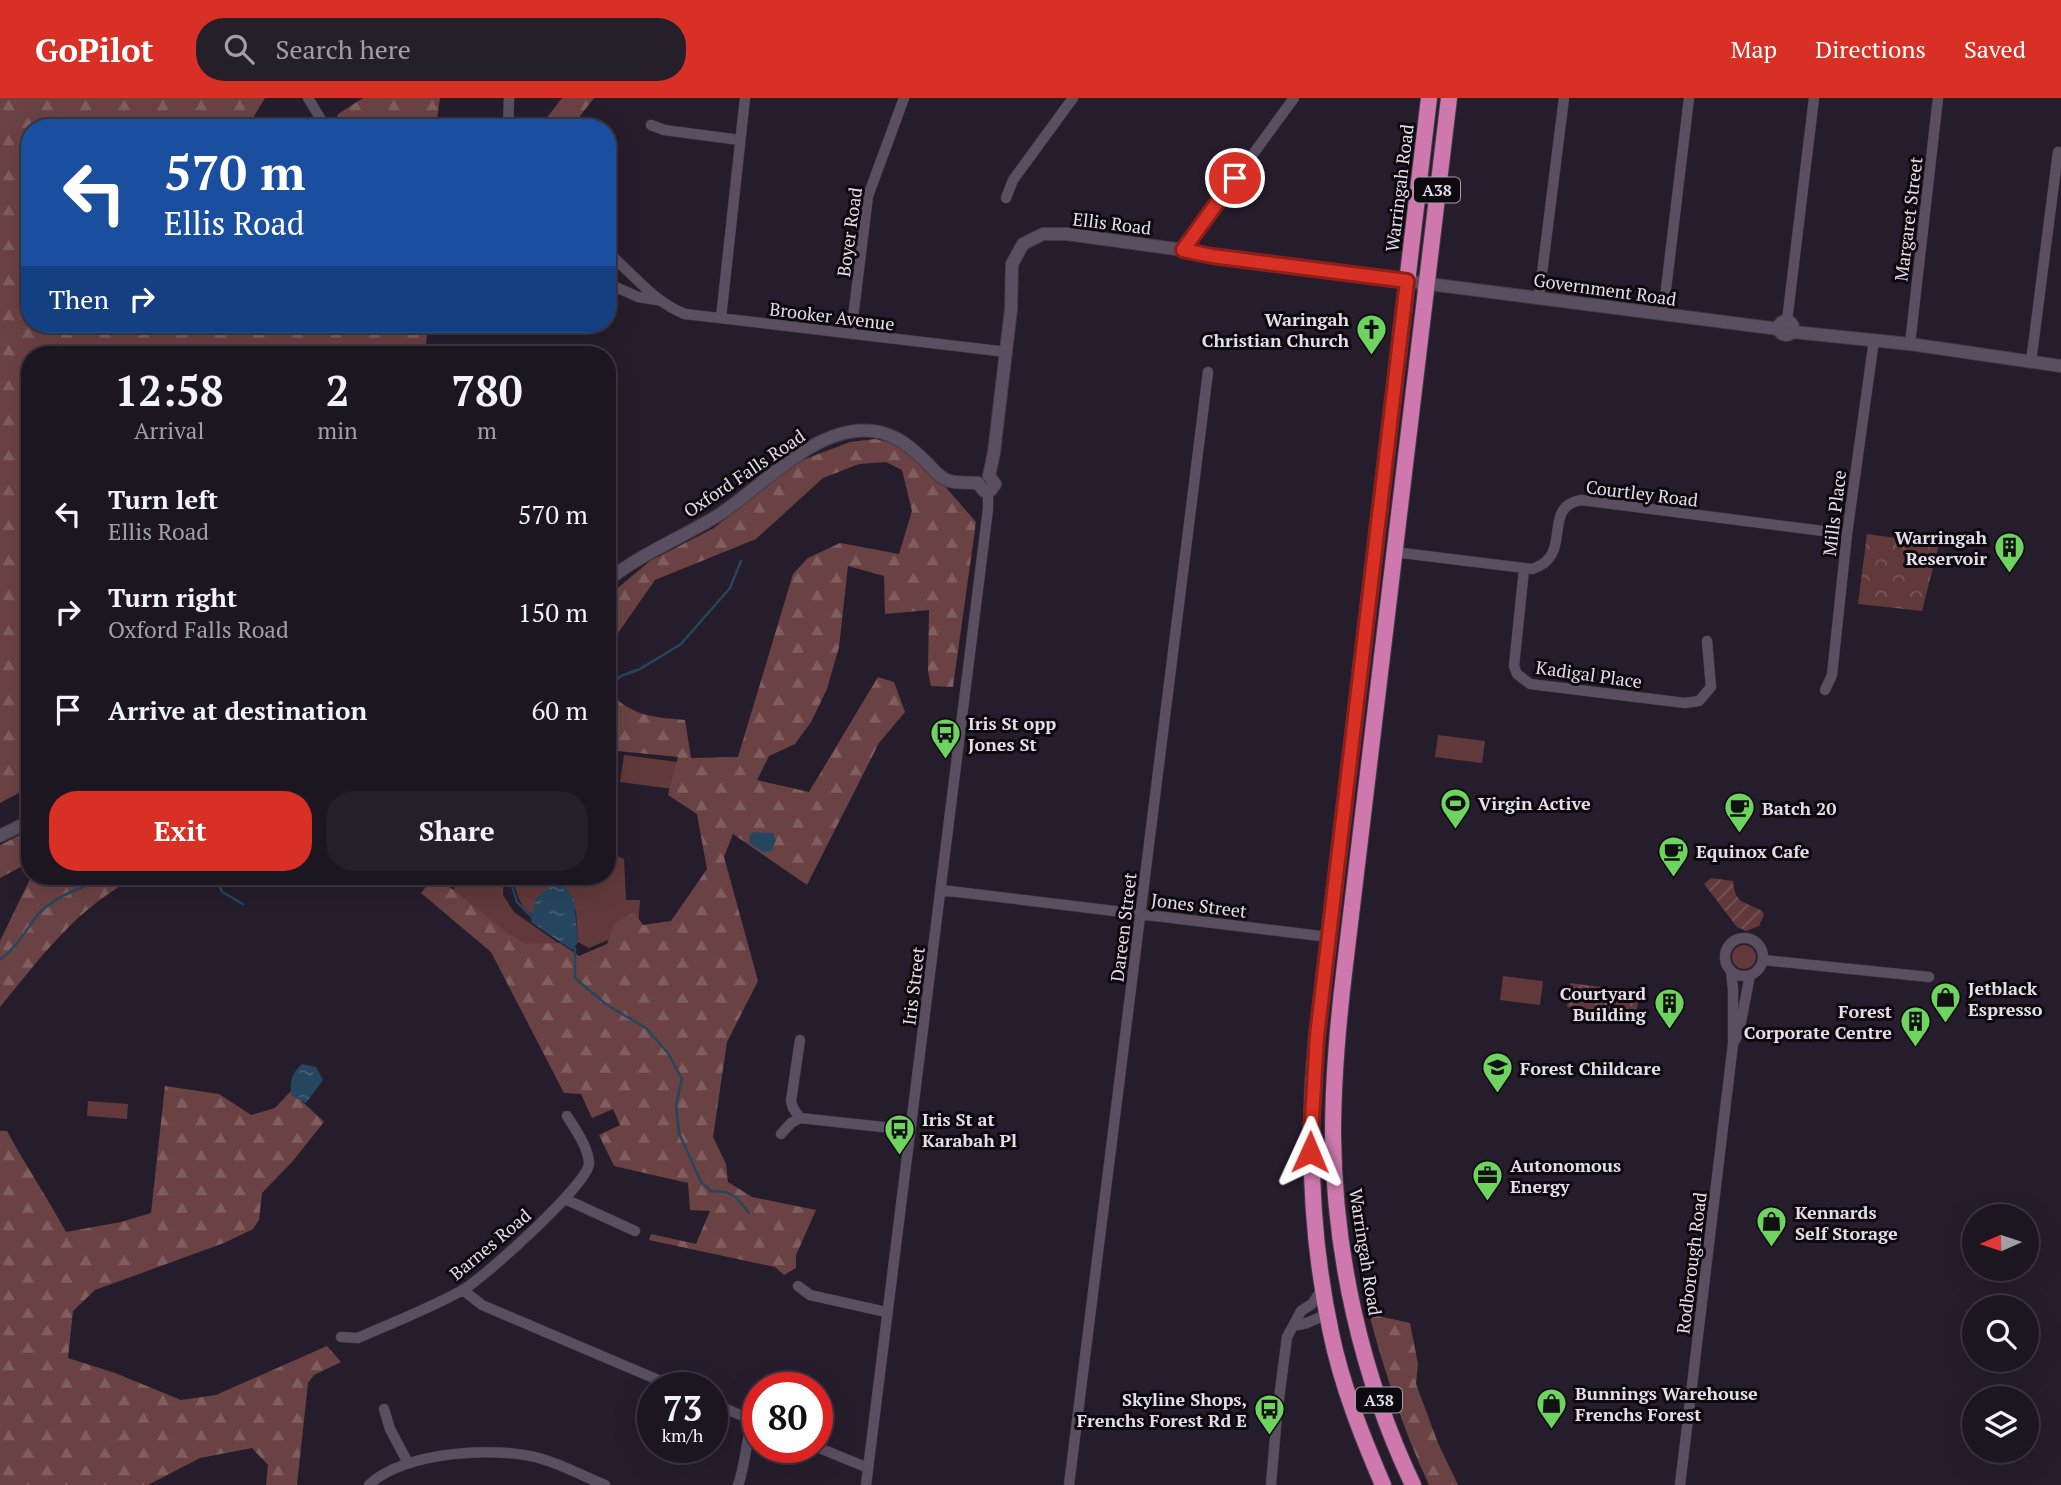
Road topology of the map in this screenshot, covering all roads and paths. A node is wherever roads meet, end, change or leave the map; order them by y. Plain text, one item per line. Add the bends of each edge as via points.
1 (308, 98) edge
2 (509, 98) edge
3 (745, 98) edge
4 (904, 98) edge
5 (1073, 98) edge
6 (1294, 98) edge
7 (1429, 98) edge
8 (1449, 98) edge
9 (1564, 98) edge
10 (1689, 98) edge
11 (1814, 98) edge
12 (1938, 98) edge
13 (321, 119) edge
14 (508, 119) edge
15 (651, 125) dead end
16 (740, 140) junction
17 (2058, 152) dead end
18 (1006, 198) dead end
19 (1183, 250) junction
20 (616, 261) edge
21 (1407, 281) junction
22 (1426, 282) junction
23 (616, 287) edge
24 (1539, 297) junction
25 (657, 300) junction
26 (1662, 314) junction
27 (720, 318) junction
28 (1786, 327) junction
29 (851, 334) junction
30 (1874, 340) junction
31 (1909, 344) junction
32 (1007, 352) junction
33 (2031, 362) junction
34 (2061, 366) edge
35 (1208, 372) dead end
36 (985, 483) junction
37 (1847, 534) junction
38 (1394, 552) junction
39 (1524, 569) junction
40 (616, 575) edge
41 (1707, 641) dead end
42 (1825, 690) dead end
43 (21, 826) edge
44 (0, 836) edge
45 (941, 890) junction
46 (1140, 914) junction
47 (1329, 937) junction
48 (1763, 960) junction
49 (1731, 971) junction
50 (1750, 975) junction
51 (1929, 977) dead end
52 (800, 1040) dead end
53 (1733, 1045) junction
54 (568, 1115) dead end
55 (800, 1118) junction
56 (910, 1130) junction
57 (781, 1134) dead end
58 (565, 1199) junction
59 (635, 1231) dead end
60 (798, 1286) dead end
61 (1322, 1289) junction
62 (463, 1290) junction
63 (886, 1312) junction
64 (1327, 1314) junction
65 (1293, 1326) junction
66 (341, 1337) dead end
67 (639, 1372) edge
68 (384, 1409) dead end
69 (833, 1454) edge
70 (408, 1462) junction
71 (744, 1463) edge
72 (868, 1468) junction
73 (369, 1485) edge
74 (605, 1485) edge
75 (738, 1485) edge
76 (866, 1485) edge
77 (1069, 1485) edge
78 (1271, 1485) edge
79 (1382, 1485) edge
80 (1413, 1485) edge
81 (1681, 1485) edge

1 - 13 street
2 - 14 street
3 - 16 street
4 - 29 street, Boyer Road via 868,196
5 - 18 street via 1013,180
6 - 19 street
7 - 21 highway, Warringah Road / A38
8 - 22 highway, Warringah Road / A38
9 - 24 street
10 - 26 street
11 - 28 street
12 - 31 street, Margaret Street
15 - 16 street
16 - 27 street
17 - 33 street
19 - 21 street, Ellis Road
19 - 32 street, Ellis Road via 1067,234 1043,234 1023,244 1012,264
20 - 25 street, Brooker Avenue
21 - 22 street, Government Road
21 - 47 highway, Warringah Road / A38
22 - 24 street, Government Road
22 - 38 highway, Warringah Road / A38
23 - 25 street, Brooker Avenue
24 - 26 street, Government Road
25 - 27 street, Brooker Avenue via 685,314
26 - 28 street, Government Road
27 - 29 street, Brooker Avenue
28 - 30 street, Government Road
29 - 32 street, Brooker Avenue
30 - 31 street, Government Road
30 - 37 street, Mills Place
31 - 33 street, Government Road
32 - 36 street via 994,452
33 - 34 street, Government Road
35 - 46 street, Dareen Street
36 - 40 street, Oxford Falls Road via 946,480 889,434 850,432 820,443 719,514
36 - 45 street, Iris Street via 988,509
37 - 39 street, Courtley Road via 1581,500 1571,503 1561,515 1554,554 1548,562
37 - 42 street, Mills Place via 1832,675
38 - 39 street
38 - 80 highway, Warringah Road / A38 via 1340,1009 1333,1137 1341,1235 1355,1311 1384,1416
39 - 41 street, Kadigal Place via 1514,666 1530,684 1699,701 1711,687
43 - 44 street
45 - 46 street, Jones Street
45 - 56 street, Iris Street
46 - 47 street, Jones Street
46 - 77 street, Dareen Street
47 - 61 highway, Warringah Road / A38 via 1310,1136
48 - 49 street via 1755,941 1742,937 1725,952
48 - 50 street
48 - 51 street
49 - 50 street
49 - 53 street, Rodborough Road
50 - 53 street, Rodborough Road
52 - 55 street via 792,1101
53 - 81 street, Rodborough Road
54 - 58 street, Barnes Road via 589,1168
55 - 56 street
55 - 57 street
56 - 63 street, Iris Street
58 - 59 street
58 - 62 street, Barnes Road
60 - 63 street via 810,1296
61 - 64 highway, Warringah Road / A38
61 - 65 street
62 - 66 street, Barnes Road via 358,1338
62 - 67 street via 482,1305
63 - 72 street, Iris Street
64 - 65 street
64 - 79 highway, Warringah Road / A38 via 1349,1397
65 - 78 street via 1283,1354
68 - 70 street
69 - 72 street
70 - 73 street
70 - 74 street via 505,1452 544,1460
71 - 75 street
72 - 76 street, Iris Street

